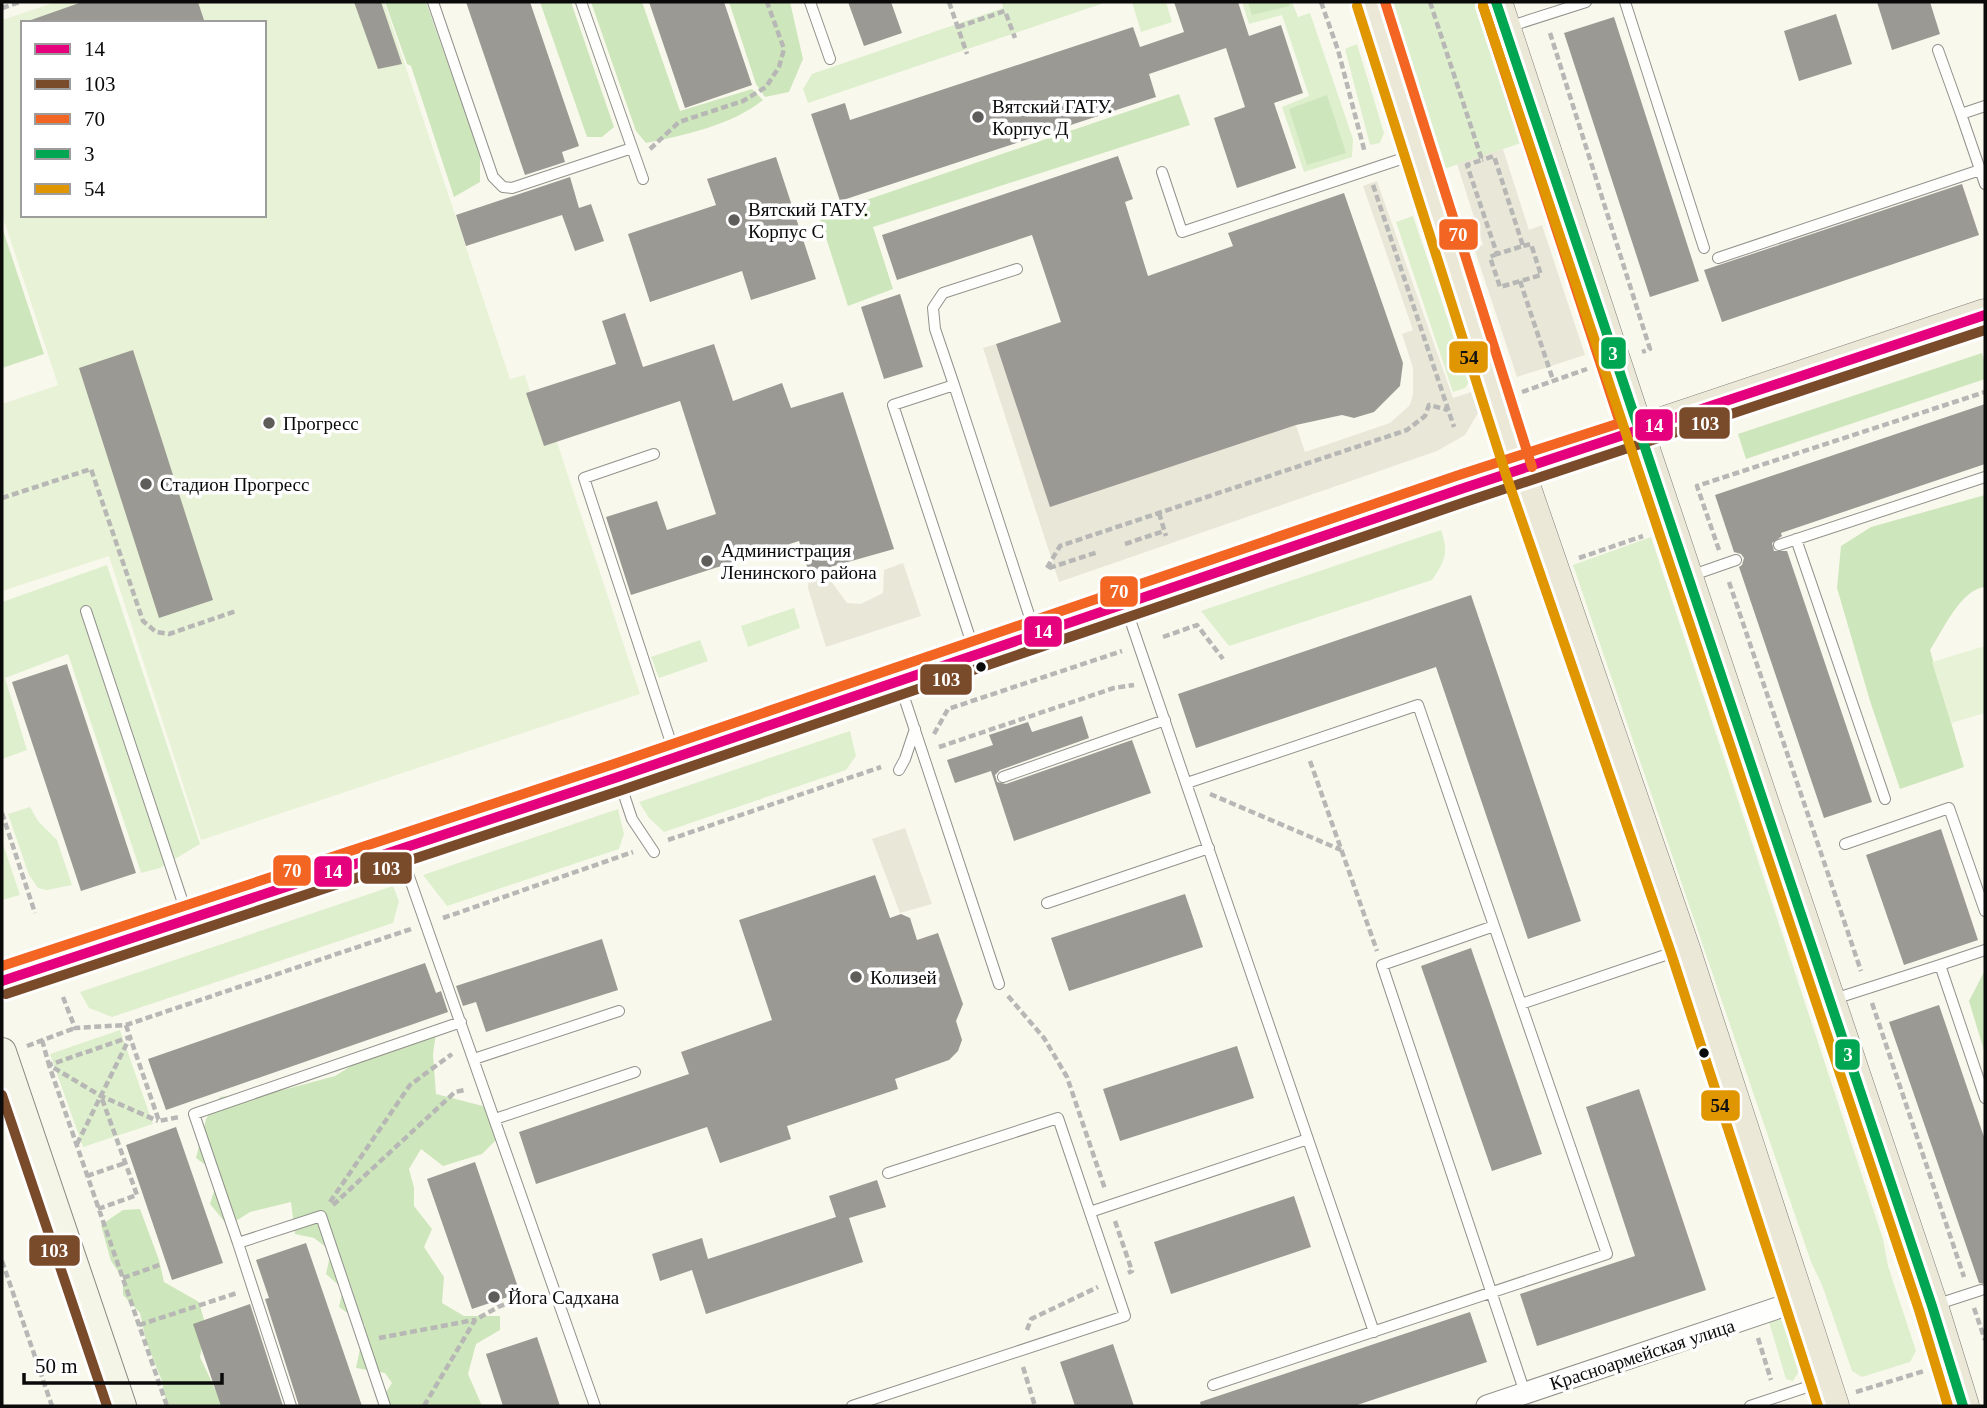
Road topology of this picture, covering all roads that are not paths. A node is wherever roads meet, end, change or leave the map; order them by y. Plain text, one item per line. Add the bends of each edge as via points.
1 (433, 2) edge
2 (581, 2) edge
3 (810, 2) edge
4 (1370, 2) edge
5 (1586, 2) edge
6 (1625, 2) edge
7 (1501, 15) edge
8 (1938, 50) dead end
9 (830, 59) dead end
10 (1985, 106) edge
11 (1961, 114) junction
12 (632, 148) junction
13 (1419, 153) junction
14 (1980, 170) junction
15 (1163, 172) dead end
16 (643, 179) dead end
17 (1985, 184) edge
18 (1704, 248) dead end
19 (1718, 258) dead end
20 (1017, 269) dead end
21 (1985, 315) edge
22 (954, 385) junction
23 (1638, 432) junction
24 (654, 454) dead end
25 (1519, 471) junction
26 (1985, 477) edge
27 (1796, 540) junction
28 (1779, 545) dead end
29 (1736, 560) dead end
30 (1687, 577) junction
31 (1125, 605) junction
32 (86, 611) dead end
33 (1036, 636) junction
34 (976, 656) junction
35 (899, 682) junction
36 (1165, 720) junction
37 (915, 729) junction
38 (676, 758) junction
39 (899, 770) dead end
40 (618, 777) junction
41 (1003, 777) dead end
42 (1186, 783) junction
43 (1885, 799) dead end
44 (1845, 844) dead end
45 (1209, 848) junction
46 (400, 849) junction
47 (652, 849) road end
48 (1047, 903) dead end
49 (1985, 911) edge
50 (188, 918) junction
51 (1494, 926) junction
52 (1684, 949) junction
53 (1985, 950) edge
54 (1940, 965) junction
55 (2, 981) edge
56 (999, 984) dead end
57 (1829, 1001) junction
58 (1521, 1004) junction
59 (619, 1011) dead end
60 (461, 1022) junction
61 (12, 1050) edge
62 (474, 1059) junction
63 (635, 1072) dead end
64 (1985, 1098) edge
65 (495, 1119) junction
66 (1308, 1139) junction
67 (888, 1173) dead end
68 (1090, 1212) junction
69 (238, 1243) junction
70 (1981, 1290) dead end
71 (1492, 1293) junction
72 (1798, 1301) junction
73 (1932, 1306) junction
74 (1374, 1332) junction
75 (1213, 1385) dead end
76 (1525, 1393) junction
77 (1838, 1393) edge
78 (122, 1406) edge
79 (291, 1406) edge
80 (385, 1406) edge
81 (595, 1406) edge
82 (852, 1406) edge
83 (1487, 1406) edge
84 (1749, 1406) edge
85 (1963, 1406) edge

1 - 12 lane via 493,177 503,187 512,188
2 - 12 lane
3 - 9 lane
4 - 13 main road
5 - 7 lane via 1544,15
6 - 18 lane
7 - 23 main road
8 - 11 lane
10 - 11 lane
11 - 14 lane
12 - 16 lane
13 - 15 lane via 1182,233
13 - 25 main road
14 - 17 lane
14 - 19 lane
20 - 22 lane via 943,293 933,308 935,329
21 - 23 main road
22 - 33 lane
22 - 34 lane via 894,405
23 - 25 main road
23 - 30 main road
24 - 38 lane via 584,478
25 - 31 main road
25 - 52 main road
26 - 27 lane
27 - 28 lane
27 - 43 lane
29 - 30 lane
30 - 57 main road
31 - 33 main road
31 - 36 lane
32 - 50 lane
33 - 34 main road
34 - 35 main road
35 - 37 lane
35 - 38 main road
36 - 41 lane
36 - 42 lane
37 - 39 lane
37 - 56 lane
38 - 40 main road
40 - 46 main road
40 - 47 lane via 632,819
42 - 45 lane
42 - 51 lane via 1418,705
44 - 49 lane via 1950,808
45 - 48 lane
45 - 66 lane
46 - 50 main road
46 - 60 lane
50 - 55 main road
51 - 58 lane
51 - 71 lane via 1382,965
52 - 58 lane
52 - 72 main road
53 - 54 lane
54 - 57 lane
54 - 64 lane
57 - 73 main road
58 - 71 lane via 1606,1254
59 - 62 lane
60 - 62 lane
60 - 69 lane via 194,1114
61 - 78 main road
62 - 65 lane
63 - 65 lane
65 - 81 lane
66 - 68 lane
66 - 74 lane
67 - 68 lane via 1058,1118
68 - 82 lane via 1125,1316
69 - 79 lane
69 - 80 lane via 321,1216
70 - 73 lane
71 - 74 lane
71 - 76 lane
72 - 76 street, Красноармейская улица
72 - 77 main road
73 - 85 main road
74 - 75 lane
76 - 83 street, Красноармейская улица
77 - 84 lane via 1777,1397

